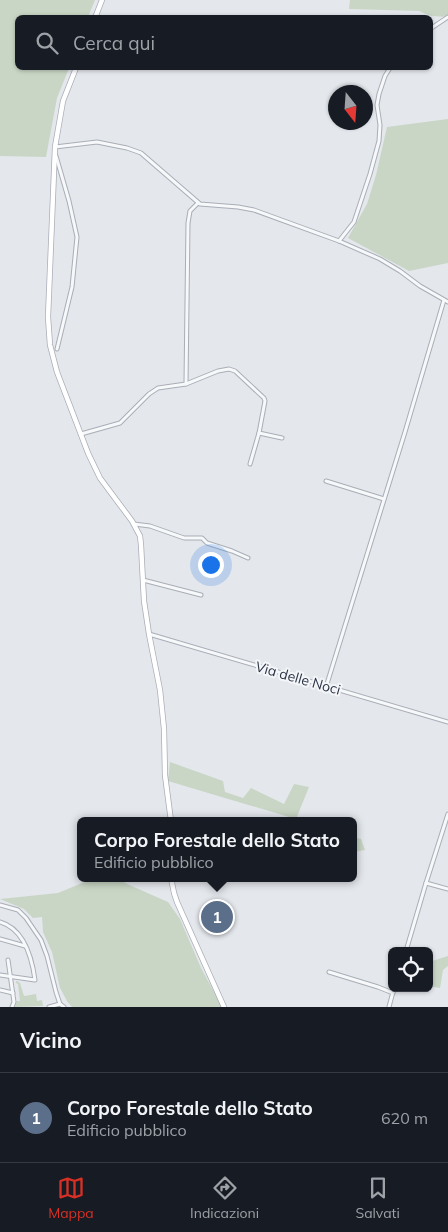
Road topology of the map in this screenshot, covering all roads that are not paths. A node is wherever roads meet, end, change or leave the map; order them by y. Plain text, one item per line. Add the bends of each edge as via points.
1 (102, 0) edge
2 (96, 15) edge
3 (448, 17) edge
4 (433, 27) edge
5 (75, 70) edge
6 (388, 70) edge
7 (55, 150) junction
8 (198, 203) junction
9 (339, 241) junction
10 (446, 301) edge
11 (58, 343) junction
12 (50, 345) junction
13 (57, 349) dead end
14 (186, 384) junction
15 (259, 433) junction
16 (80, 434) junction
17 (282, 438) dead end
18 (250, 464) dead end
19 (326, 481) dead end
20 (384, 500) junction
21 (134, 524) junction
22 (248, 558) dead end
23 (143, 580) junction
24 (201, 594) dead end
25 (148, 634) junction
26 (326, 687) junction
27 (448, 722) edge
28 (448, 816) edge
29 (170, 817) edge
30 (172, 882) edge
31 (426, 883) junction
32 (448, 890) edge
33 (0, 905) edge
34 (0, 922) edge
35 (0, 939) edge
36 (25, 946) junction
37 (407, 947) edge
38 (8, 960) dead end
39 (329, 972) dead end
40 (0, 976) edge
41 (11, 976) junction
42 (0, 990) edge
43 (13, 993) junction
44 (393, 993) joint
45 (60, 1004) junction
46 (12, 1007) edge
47 (50, 1007) edge
48 (64, 1007) edge
49 (224, 1007) edge
50 (389, 1007) edge

1 - 2 main road
3 - 4 street
5 - 7 main road via 63,101
6 - 9 street via 379,94 380,125 370,174 354,222
7 - 8 street via 97,142 141,153
7 - 11 street via 77,237 72,287
7 - 12 main road via 48,317
8 - 9 street via 254,210
8 - 14 street via 190,211 188,223
9 - 10 street via 380,259
10 - 20 street
11 - 12 street
11 - 13 street
12 - 16 main road via 59,380
14 - 15 street via 218,371 235,371 266,401
14 - 16 street via 158,388 120,422
15 - 17 street
15 - 18 street
16 - 21 main road via 94,468
19 - 20 street
20 - 26 street
21 - 22 street via 184,538 202,538
21 - 23 main road via 140,536
23 - 24 street
23 - 25 main road
25 - 26 street, Via delle Noci
25 - 29 main road via 160,690
26 - 27 street, Via delle Noci
28 - 31 street
30 - 49 main road
31 - 32 street
31 - 37 street
33 - 45 street via 18,910 41,940
34 - 36 street via 13,927
35 - 36 street
36 - 41 street via 35,980
38 - 41 street
39 - 44 street
40 - 41 street
41 - 43 street
42 - 43 street
43 - 46 street
44 - 50 street
45 - 47 street
45 - 48 street

